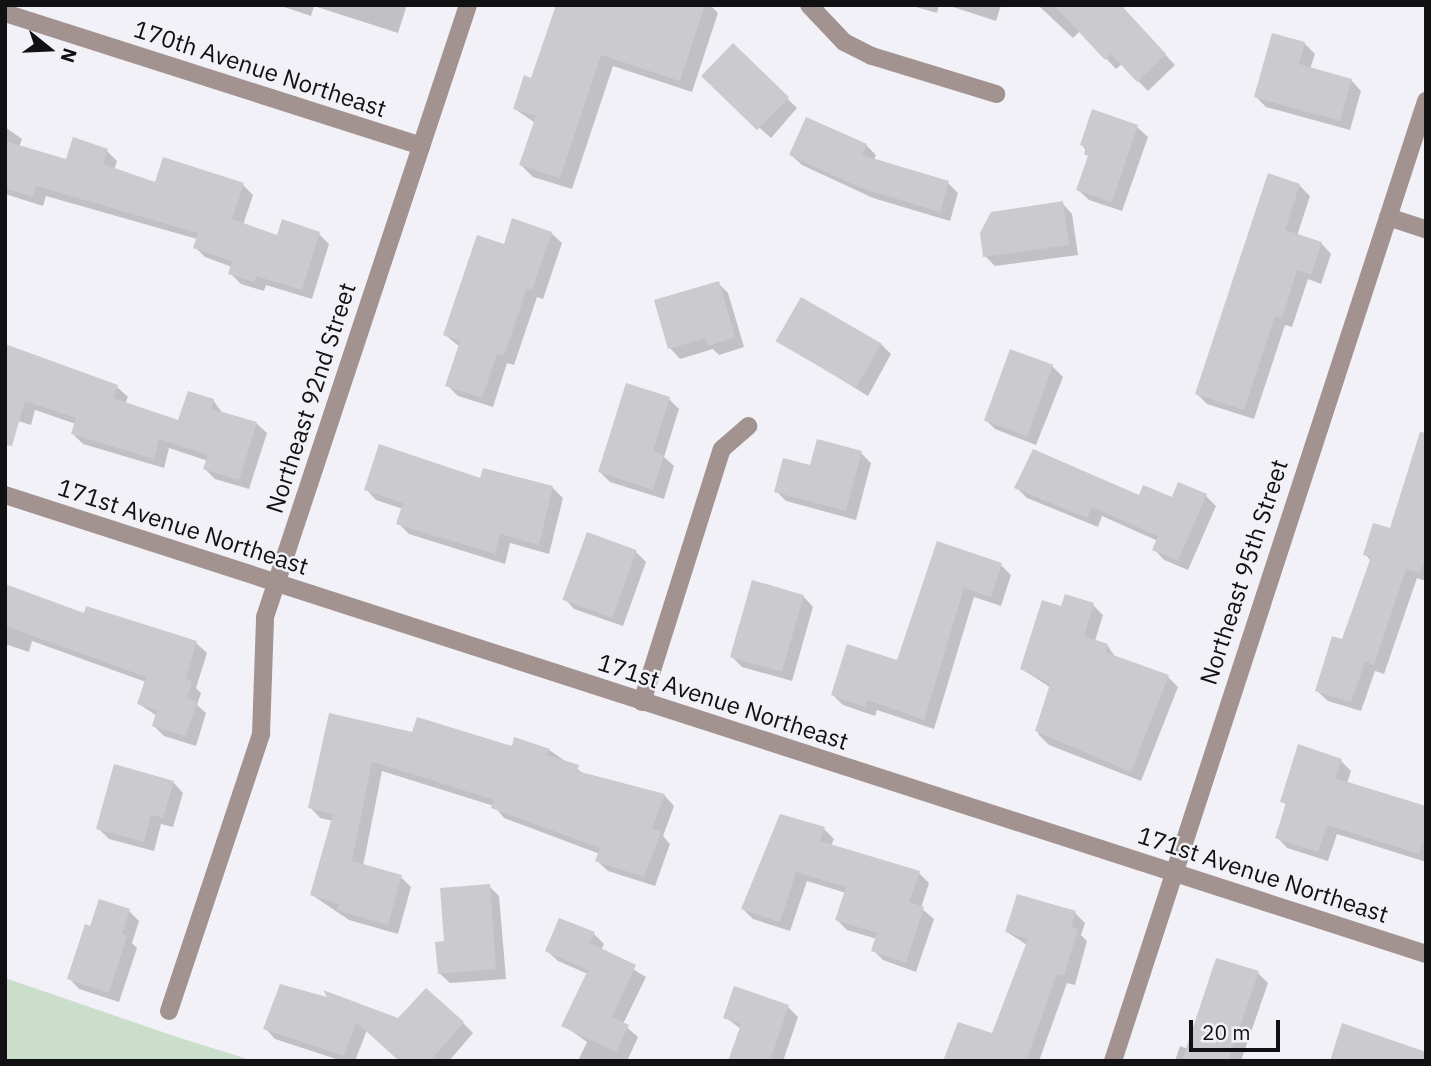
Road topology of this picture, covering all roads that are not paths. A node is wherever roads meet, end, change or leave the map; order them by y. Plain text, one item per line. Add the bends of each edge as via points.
1 (468, 5) edge
2 (809, 5) edge
3 (5, 13) edge
4 (996, 94) dead end
5 (1426, 101) edge
6 (421, 146) junction
7 (1388, 217) junction
8 (1426, 229) edge
9 (748, 426) dead end
10 (5, 495) edge
11 (276, 582) junction
12 (642, 702) junction
13 (1174, 872) junction
14 (1426, 954) edge
15 (169, 1012) dead end
16 (1113, 1061) edge

1 - 6 street, Northeast 92nd Street
2 - 4 street via 844,42 872,56
3 - 6 street, 170th Avenue Northeast
5 - 7 street, Northeast 95th Street
6 - 11 street, Northeast 92nd Street
7 - 8 street
7 - 13 street, Northeast 95th Street
9 - 12 street via 722,449
10 - 11 street, 171st Avenue Northeast
11 - 12 street, 171st Avenue Northeast
11 - 15 street, Northeast 92nd Street via 265,617 261,734
12 - 13 street, 171st Avenue Northeast
13 - 14 street, 171st Avenue Northeast
13 - 16 street, Northeast 95th Street

